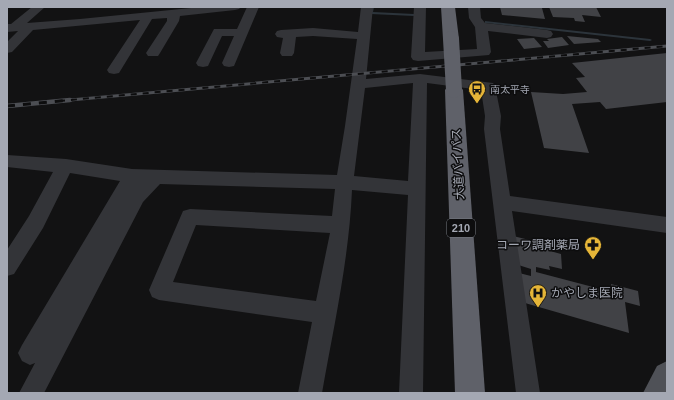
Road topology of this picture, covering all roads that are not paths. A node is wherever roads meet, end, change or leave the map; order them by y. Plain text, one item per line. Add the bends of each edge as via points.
1 (39, 7) edge
2 (235, 7) edge
3 (253, 7) edge
4 (367, 7) edge
5 (420, 7) edge
6 (448, 7) edge
7 (474, 7) edge
8 (174, 14) junction
9 (148, 16) junction
10 (30, 26) junction
11 (481, 27) junction
12 (11, 28) edge
13 (242, 33) junction
14 (547, 34) dead end
15 (364, 36) junction
16 (7, 49) edge
17 (153, 53) dead end
18 (287, 53) dead end
19 (229, 62) dead end
20 (202, 64) dead end
21 (114, 70) dead end
22 (420, 78) junction
23 (358, 84) junction
24 (7, 161) edge
25 (66, 166) junction
26 (132, 176) junction
27 (155, 177) junction
28 (344, 182) junction
29 (416, 190) junction
30 (502, 202) junction
31 (341, 225) junction
32 (667, 225) edge
33 (7, 267) edge
34 (326, 313) junction
35 (30, 352) dead end
36 (667, 376) edge
37 (31, 393) edge
38 (310, 393) edge
39 (411, 393) edge
40 (470, 393) edge
41 (528, 393) edge
42 (658, 393) edge

1 - 12 street
2 - 8 street
3 - 13 street
4 - 15 street
5 - 11 street via 418,56 484,52
6 - 40 highway, 大道バイパス / 210, bridge
7 - 11 street via 475,18
8 - 9 street
8 - 17 street via 173,21
9 - 10 street
9 - 21 street
10 - 12 street
10 - 16 street
11 - 14 street
13 - 19 street
13 - 20 street via 218,32
15 - 18 street via 313,32 286,33
15 - 23 street
22 - 23 street
22 - 29 street
22 - 30 street via 488,86
23 - 28 street
24 - 25 street
25 - 26 street
25 - 33 street via 28,236
26 - 27 street
26 - 35 street
27 - 28 street
27 - 37 street via 136,198
28 - 29 street
28 - 31 street
29 - 39 street
30 - 32 street
30 - 41 street
31 - 34 street
31 - 34 street via 190,217 159,290
34 - 38 street
36 - 42 main road

